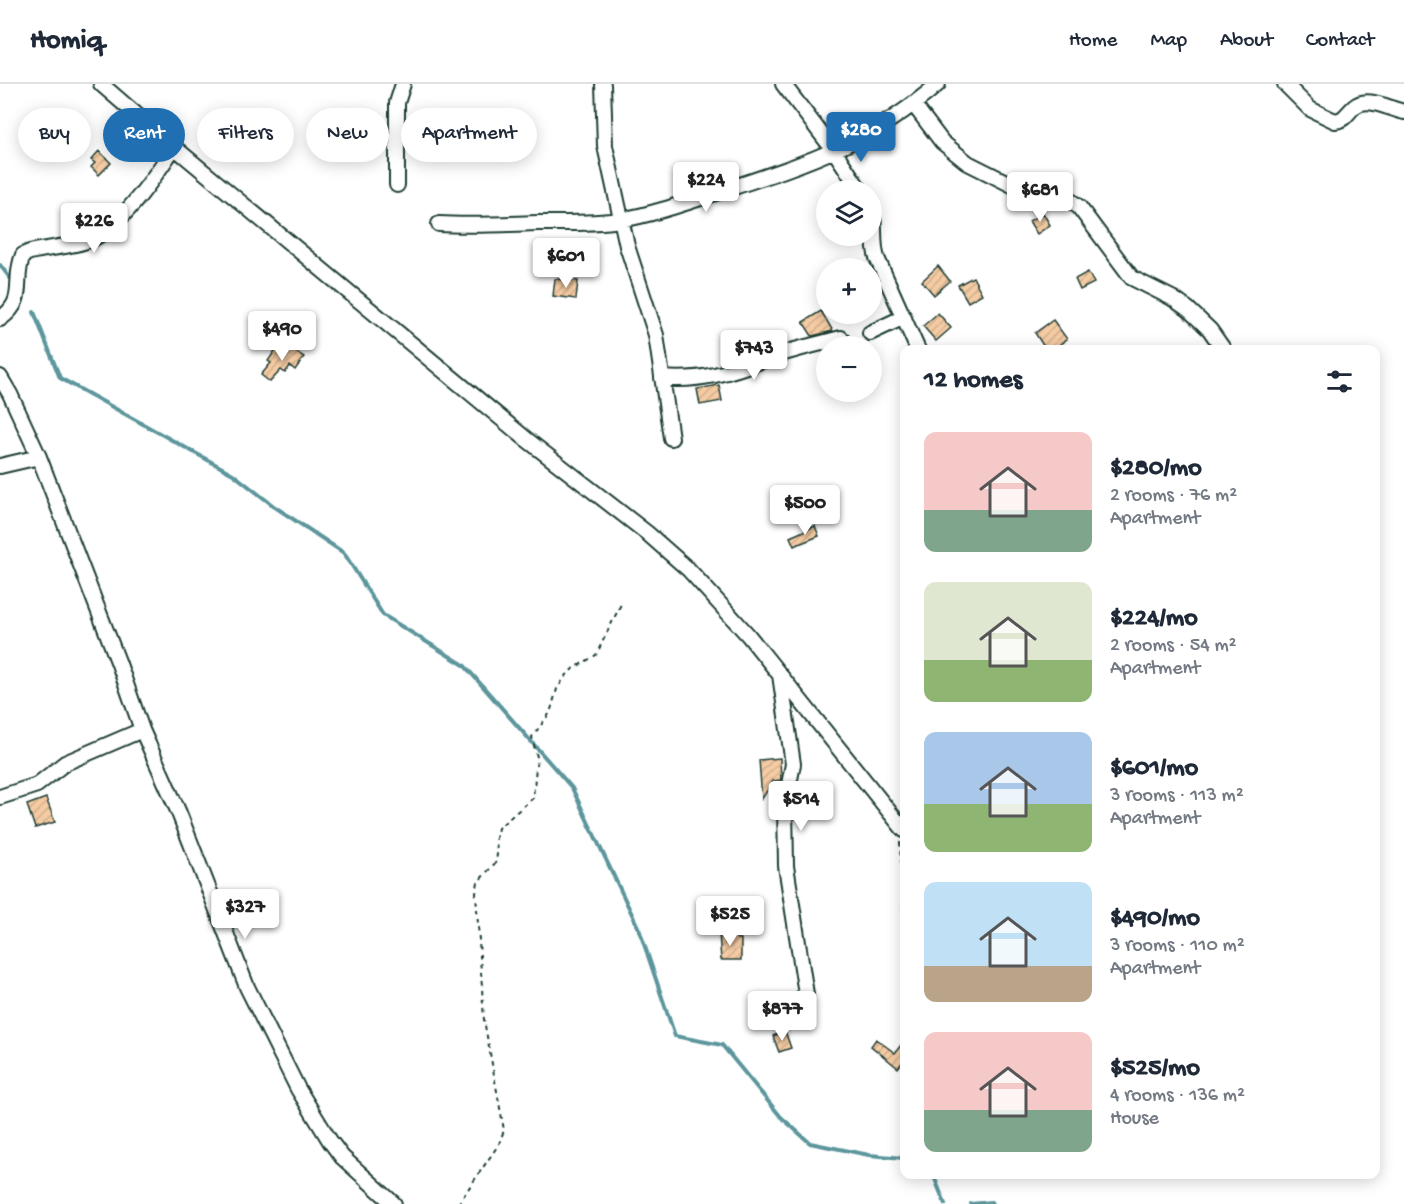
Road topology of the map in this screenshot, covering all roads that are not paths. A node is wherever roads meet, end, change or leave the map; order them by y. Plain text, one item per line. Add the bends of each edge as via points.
1 (100, 84) edge
2 (403, 84) edge
3 (603, 84) edge
4 (783, 84) edge
5 (938, 84) edge
6 (1285, 84) edge
7 (914, 105) junction
8 (128, 108) edge
9 (1404, 112) edge
10 (835, 152) junction
11 (185, 156) edge
12 (163, 162) edge
13 (853, 180) edge
14 (397, 185) dead end
15 (620, 220) junction
16 (439, 224) dead end
17 (875, 246) edge
18 (904, 316) junction
19 (0, 319) edge
20 (870, 333) dead end
21 (816, 345) edge
22 (916, 345) edge
23 (1220, 345) edge
24 (0, 377) edge
25 (662, 378) junction
26 (671, 438) dead end
27 (39, 457) junction
28 (0, 466) edge
29 (780, 674) junction
30 (142, 730) junction
31 (0, 797) edge
32 (900, 831) edge
33 (806, 994) dead end
34 (394, 1204) edge

1 - 8 street
2 - 14 street via 396,103
3 - 15 street via 606,146
4 - 10 street
5 - 7 street
6 - 9 street via 1310,109 1335,121 1364,102
7 - 10 street
7 - 23 street via 942,142 968,163 1028,194 1058,196 1079,207 1132,278 1188,309
10 - 13 street
10 - 15 street via 702,198
11 - 29 street via 526,439 647,533 689,570
12 - 19 street via 140,195 103,232 80,242 24,255 15,306
15 - 16 street
15 - 25 street via 653,324
17 - 18 street
18 - 20 street
18 - 22 street
21 - 25 street via 730,373
24 - 27 street
25 - 26 street
27 - 28 street
27 - 30 street
29 - 32 street
29 - 33 street via 793,764 785,806 786,866
30 - 31 street via 65,763 37,785
30 - 34 street via 247,987 298,1089 342,1157

